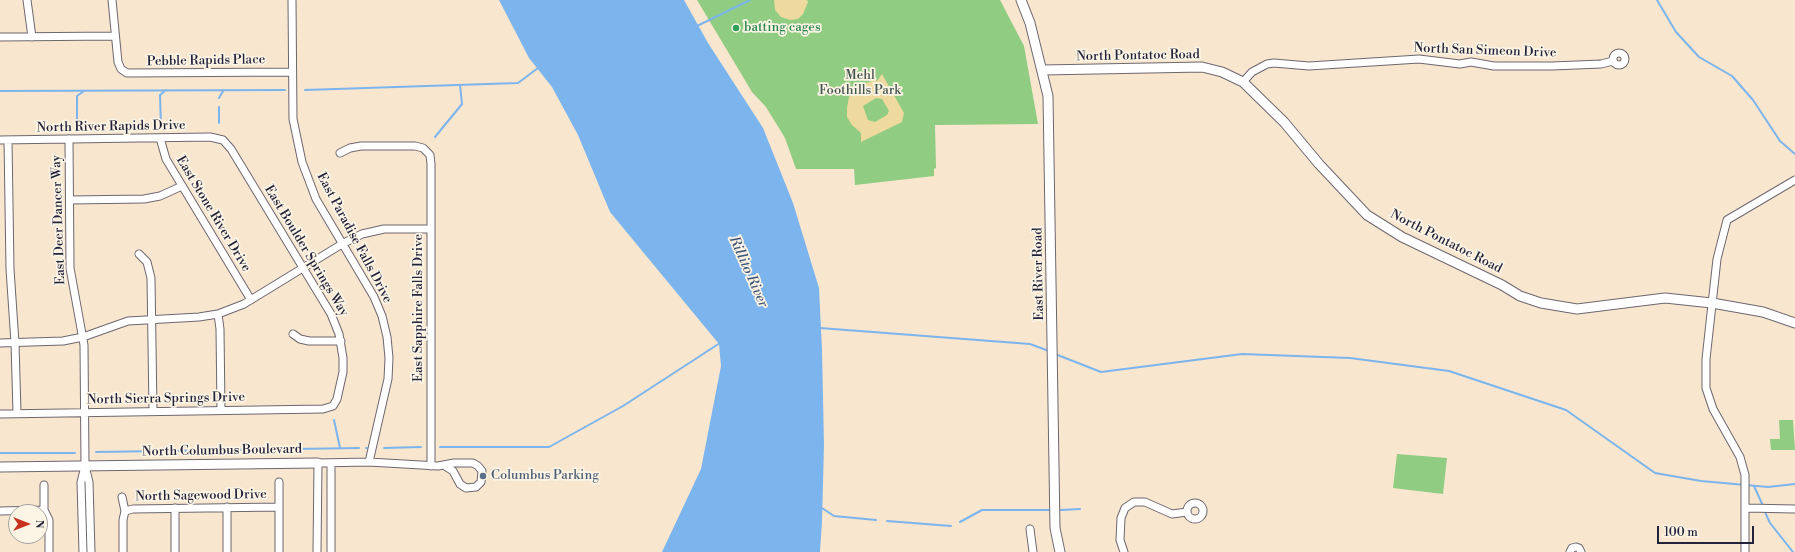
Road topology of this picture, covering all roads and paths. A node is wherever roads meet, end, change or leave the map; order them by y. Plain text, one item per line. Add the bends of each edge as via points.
1 (27, 0) edge
2 (112, 0) edge
3 (292, 0) edge
4 (1021, 0) edge
5 (115, 36) junction
6 (0, 37) edge
7 (32, 37) junction
8 (1613, 61) dead end
9 (1043, 70) junction
10 (292, 72) junction
11 (1243, 82) junction
12 (160, 138) junction
13 (69, 139) junction
14 (0, 140) edge
15 (8, 140) junction
16 (222, 140) joint
17 (340, 153) dead end
18 (1795, 180) edge
19 (182, 186) junction
20 (70, 200) junction
21 (431, 229) junction
22 (342, 244) junction
23 (139, 254) dead end
24 (303, 268) junction
25 (251, 300) junction
26 (1712, 303) junction
27 (218, 314) junction
28 (152, 318) junction
29 (1795, 323) edge
30 (293, 334) dead end
31 (83, 337) junction
32 (341, 341) junction
33 (0, 343) edge
34 (15, 343) junction
35 (333, 406) joint
36 (221, 410) junction
37 (153, 411) junction
38 (85, 412) junction
39 (17, 413) junction
40 (0, 414) edge
41 (369, 462) junction
42 (318, 463) junction
43 (331, 463) junction
44 (85, 466) junction
45 (431, 466) junction
46 (445, 466) junction
47 (0, 467) edge
48 (279, 482) dead end
49 (44, 485) dead end
50 (122, 497) dead end
51 (44, 504) edge
52 (227, 507) junction
53 (279, 507) junction
54 (175, 508) junction
55 (1746, 508) junction
56 (1795, 509) edge
57 (125, 511) junction
58 (1187, 512) dead end
59 (48, 518) edge
60 (1030, 529) dead end
61 (49, 552) edge
62 (83, 552) edge
63 (90, 552) edge
64 (123, 552) edge
65 (175, 552) edge
66 (227, 552) edge
67 (280, 552) edge
68 (318, 552) edge
69 (331, 552) edge
70 (1033, 552) edge
71 (1060, 552) edge
72 (1124, 552) edge
73 (1570, 552) edge
74 (1581, 552) edge
75 (1746, 552) edge

1 - 7 street
2 - 5 street
3 - 10 street, East Paradise Falls Drive
4 - 9 street, East River Road
5 - 7 street
5 - 10 street, Pebble Rapids Place via 120,70 132,74
6 - 7 street
8 - 11 street, North San Simeon Drive via 1552,66 1494,66 1471,62 1460,64 1419,58 1309,66 1274,63 1252,72
9 - 11 street, North Pontatoc Road via 1202,67 1222,72
9 - 71 street, East River Road via 1048,96 1050,132 1055,528
10 - 22 street, East Paradise Falls Drive via 293,119 302,162 316,199
11 - 26 street, North Pontatoc Road via 1284,122 1367,215 1402,237 1520,296 1570,309 1664,298
12 - 13 street, North River Rapids Drive
12 - 16 street, North River Rapids Drive via 210,137
12 - 19 street, East Stone River Drive via 166,159
13 - 15 street, North River Rapids Drive
13 - 20 street, East Deer Dancer Way
14 - 15 street, North River Rapids Drive
15 - 34 street via 10,275
16 - 24 street, East Boulder Springs Way via 231,149
17 - 21 street, East Sapphire Falls Drive via 361,146 419,146 427,151 431,164
18 - 26 street via 1727,220 1717,259
19 - 20 street via 160,196 144,199
19 - 25 street, East Stone River Drive
20 - 31 street, East Deer Dancer Way via 71,276
21 - 22 street via 376,230
21 - 45 street, East Sapphire Falls Drive
22 - 24 street
22 - 41 street, East Paradise Falls Drive via 374,297 385,326 388,348 386,389
23 - 28 street via 147,262 151,273
24 - 25 street
24 - 32 street, East Boulder Springs Way via 331,314
25 - 27 street
26 - 29 street, North Pontatoc Road via 1763,312
26 - 55 street via 1706,359 1706,388 1713,409 1740,457 1745,475
27 - 28 street via 192,318
27 - 36 street
28 - 31 street via 120,323
28 - 37 street
30 - 32 street via 309,341
31 - 34 street via 63,341
31 - 38 street, East Deer Dancer Way
32 - 35 street, East Boulder Springs Way via 343,372
33 - 34 street
34 - 39 street
35 - 36 street, North Sierra Springs Drive via 322,409
36 - 37 street, North Sierra Springs Drive
37 - 38 street, North Sierra Springs Drive
38 - 39 street, North Sierra Springs Drive
38 - 44 street, East Deer Dancer Way
39 - 40 street, North Sierra Springs Drive
41 - 43 street, North Columbus Boulevard
41 - 45 street, North Columbus Boulevard
42 - 43 street, North Columbus Boulevard
42 - 44 street, North Columbus Boulevard
42 - 68 street
43 - 69 street
44 - 47 street, North Columbus Boulevard
44 - 62 street, East Deer Dancer Way via 81,482
44 - 63 street, East Deer Dancer Way via 89,482
45 - 46 street, North Columbus Boulevard
46 - 46 street, North Columbus Boulevard via 453,471 460,484 466,488 476,487 481,482 482,471 475,464 454,463
48 - 53 street
49 - 51 street
50 - 57 street
52 - 53 street, North Sagewood Drive
52 - 54 street, North Sagewood Drive
52 - 66 street
53 - 67 street
54 - 57 street, North Sagewood Drive
54 - 65 street
55 - 56 street
55 - 75 street
57 - 64 street
58 - 72 street via 1172,514 1145,502 1134,502 1125,508 1121,518 1120,540
59 - 61 street
60 - 70 street
73 - 74 street via 1576,547

